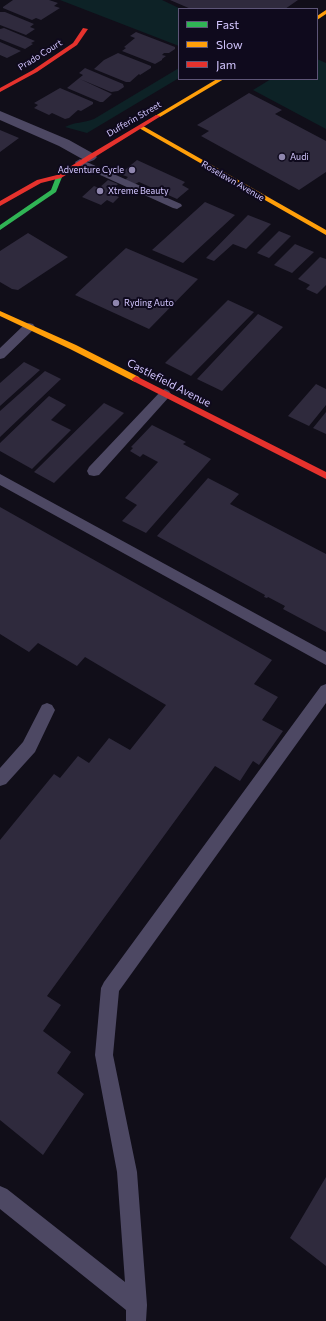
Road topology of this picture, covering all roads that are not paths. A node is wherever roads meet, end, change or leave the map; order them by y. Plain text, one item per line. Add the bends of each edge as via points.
1 (85, 28) dead end
2 (219, 80) edge
3 (0, 90) edge
4 (0, 115) edge
5 (141, 127) junction
6 (85, 159) junction
7 (59, 177) junction
8 (0, 204) edge
9 (177, 206) dead end
10 (0, 228) edge
11 (324, 230) edge
12 (0, 313) edge
13 (29, 327) junction
14 (0, 355) edge
15 (165, 394) junction
16 (94, 471) dead end
17 (326, 476) edge
18 (0, 479) edge
19 (326, 659) edge
20 (326, 691) edge
21 (47, 710) dead end
22 (0, 779) edge
23 (0, 1196) edge
24 (137, 1313) edge

1 - 3 street, Prado Court via 75,44 35,71
2 - 5 street, Dufferin Street
4 - 6 street via 64,143
5 - 6 street, Dufferin Street
5 - 11 street, Roselawn Avenue
6 - 7 street, Dufferin Street
6 - 9 lane
7 - 8 street, Dufferin Street via 39,181
7 - 10 street, Dufferin Street via 54,191
12 - 13 street, Castlefield Avenue
13 - 14 lane
13 - 15 street, Castlefield Avenue
15 - 16 lane
15 - 17 street, Castlefield Avenue
18 - 19 lane
20 - 24 lane via 110,988 104,1055 127,1172
21 - 22 lane via 29,747
23 - 24 lane

